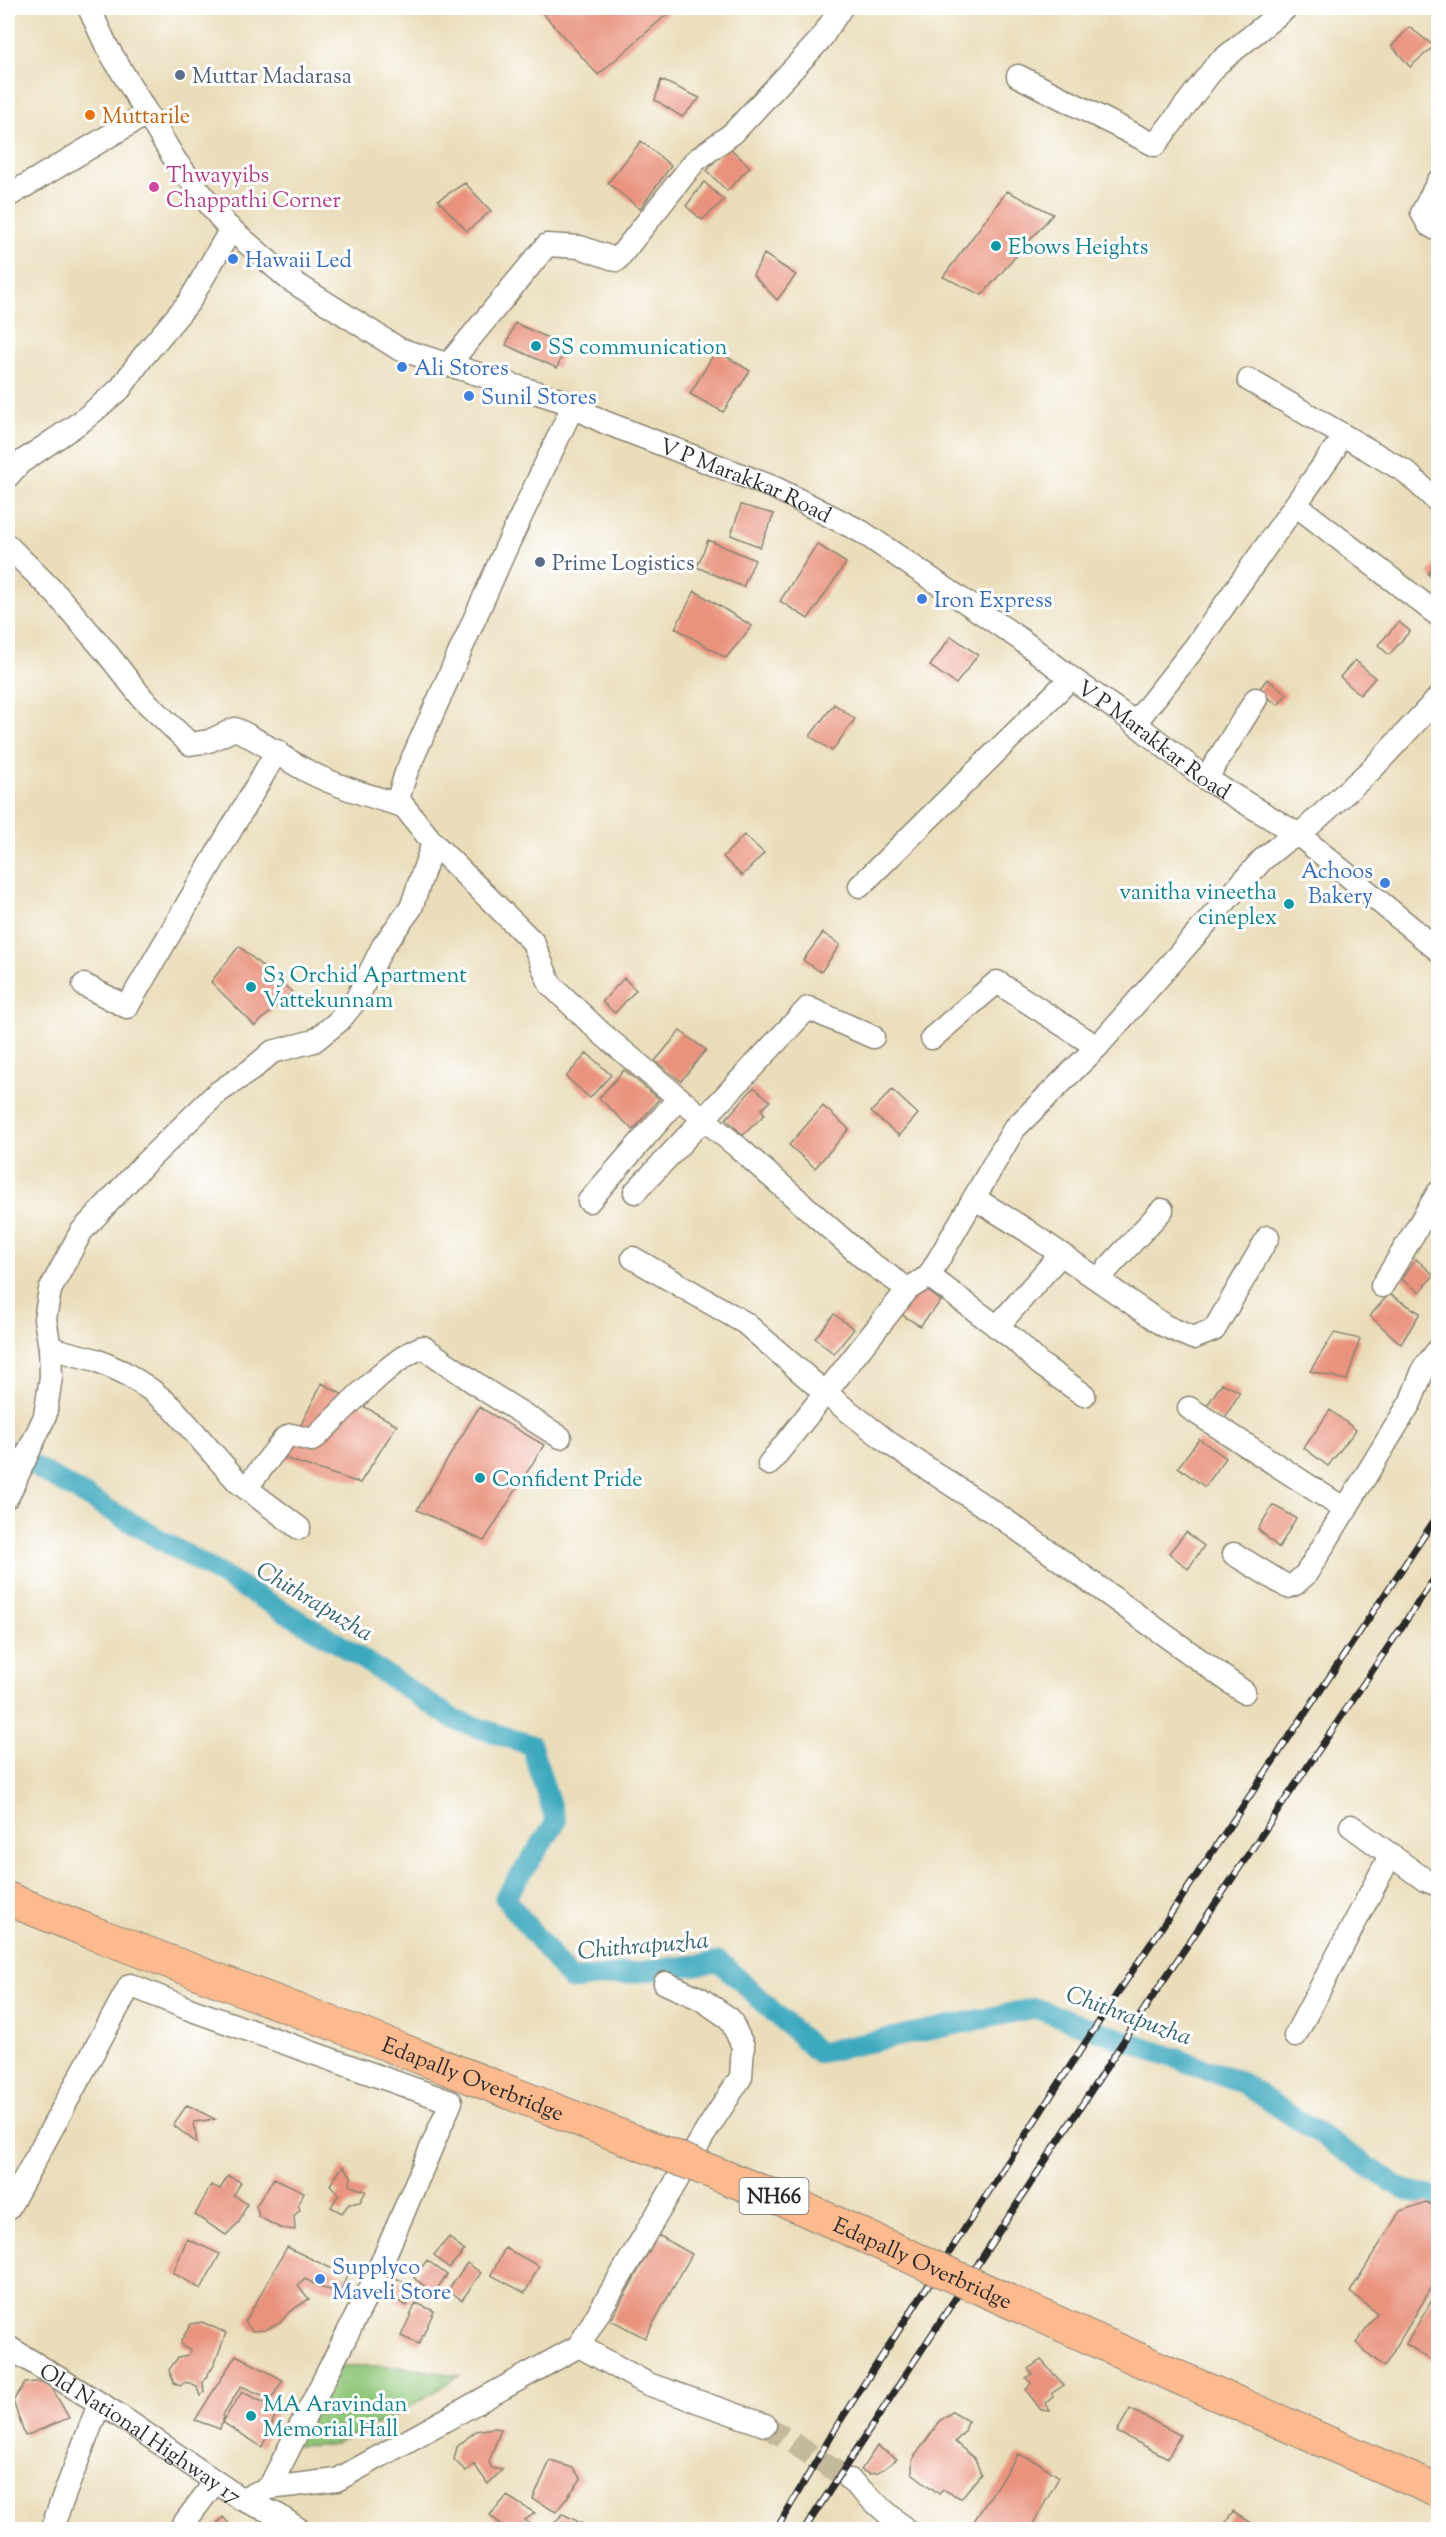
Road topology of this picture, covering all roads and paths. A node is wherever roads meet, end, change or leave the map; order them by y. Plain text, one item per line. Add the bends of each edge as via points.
1 (89, 8) edge
2 (841, 8) edge
3 (1286, 8) edge
4 (1018, 76) dead end
5 (146, 114) junction
6 (1438, 182) edge
7 (8, 196) edge
8 (231, 229) junction
9 (1438, 230) edge
10 (448, 365) junction
11 (1249, 380) dead end
12 (573, 406) junction
13 (1334, 450) dead end
14 (12, 462) edge
15 (1438, 502) edge
16 (1296, 505) junction
17 (8, 546) edge
18 (1438, 615) edge
19 (1071, 678) junction
20 (1438, 698) edge
21 (1256, 699) dead end
22 (1135, 723) junction
23 (277, 752) junction
24 (1206, 779) junction
25 (403, 806) junction
26 (1299, 836) junction
27 (433, 843) junction
28 (860, 886) dead end
29 (1438, 950) edge
30 (84, 985) dead end
31 (873, 1037) dead end
32 (932, 1038) dead end
33 (1097, 1047) junction
34 (679, 1098) junction
35 (704, 1119) junction
36 (635, 1192) dead end
37 (1438, 1193) edge
38 (974, 1198) junction
39 (589, 1201) dead end
40 (1162, 1210) dead end
41 (1268, 1237) dead end
42 (1061, 1254) junction
43 (633, 1258) dead end
44 (929, 1276) junction
45 (1098, 1279) junction
46 (1382, 1286) dead end
47 (908, 1289) junction
48 (997, 1327) junction
49 (50, 1348) junction
50 (1438, 1350) edge
51 (825, 1393) junction
52 (1084, 1395) dead end
53 (1189, 1408) dead end
54 (560, 1437) dead end
55 (769, 1464) dead end
56 (246, 1488) junction
57 (8, 1496) edge
58 (1346, 1510) junction
59 (298, 1527) dead end
60 (1234, 1554) dead end
61 (1244, 1692) dead end
62 (1351, 1826) dead end
63 (1390, 1854) junction
64 (1438, 1885) edge
65 (8, 1899) edge
66 (665, 1983) dead end
67 (1295, 2036) dead end
68 (8, 2209) edge
69 (579, 2346) junction
70 (8, 2347) edge
71 (99, 2404) junction
72 (765, 2425) tunnel mouth
73 (850, 2480) tunnel mouth
74 (215, 2482) junction
75 (269, 2488) junction
76 (1438, 2491) edge
77 (241, 2499) junction
78 (49, 2528) edge
79 (179, 2529) edge
80 (300, 2529) edge
81 (906, 2529) edge

1 - 5 street, V P Marakkar Road
2 - 10 street via 820,40 733,134 695,160 617,260 580,247 546,245
3 - 4 street via 1217,64 1155,145
5 - 7 street
5 - 8 street, V P Marakkar Road via 175,160
6 - 9 street via 1422,213 1429,225
8 - 10 street, V P Marakkar Road via 290,280 399,349
8 - 14 street via 189,302 120,389 82,421
10 - 12 street, V P Marakkar Road
11 - 15 street via 1407,472
12 - 19 street, V P Marakkar Road via 604,422 775,488 862,532
12 - 25 street via 406,773 398,799
13 - 16 street
16 - 18 street
16 - 22 street via 1195,647
17 - 23 street via 57,595 143,699 190,744 209,741 235,729
19 - 22 street, V P Marakkar Road
19 - 28 street
20 - 26 street via 1373,768
21 - 24 street
22 - 24 street, V P Marakkar Road
23 - 25 street via 343,788
23 - 30 street via 127,1007
24 - 26 street, V P Marakkar Road
25 - 27 street
26 - 29 street, V P Marakkar Road
26 - 33 street via 1284,842 1262,860
27 - 34 street via 533,942 550,984
27 - 49 street via 411,908 383,946 356,1000 339,1021 314,1041 272,1052 217,1093 81,1232 50,1290 45,1319
31 - 35 street via 808,1008
32 - 33 street via 997,982
33 - 38 street via 1014,1129
34 - 35 street
34 - 39 street
35 - 36 street
35 - 47 street via 866,1260
37 - 46 street
38 - 42 street
38 - 44 street
40 - 45 street
41 - 45 street via 1214,1330 1193,1338 1165,1326
42 - 45 street
42 - 48 street
43 - 51 street via 745,1323
44 - 47 street
44 - 48 street
47 - 51 street
48 - 52 street
49 - 56 street via 96,1360 151,1390 172,1407
49 - 57 street via 51,1377 45,1416
50 - 58 street via 1424,1368 1410,1403
51 - 55 street
51 - 61 street via 892,1445 1002,1518
53 - 58 street
54 - 56 street via 423,1347 371,1384 312,1440 291,1435 285,1438
56 - 59 street
58 - 60 street via 1306,1574 1291,1586
62 - 63 street
63 - 64 street
63 - 67 street
65 - 76 highway, Edapally Overbridge / NH66, bridge via 791,2203
66 - 69 street via 701,1999 730,2019 743,2046 741,2077
68 - 75 street via 130,1985 451,2102 372,2285
69 - 72 street via 648,2384
69 - 75 street, Old National Highway 17 via 337,2480
70 - 71 street, Old National Highway 17
71 - 74 street, Old National Highway 17
71 - 78 street
73 - 81 street
74 - 77 street, Old National Highway 17
74 - 79 street
75 - 77 street, Old National Highway 17
77 - 80 street

